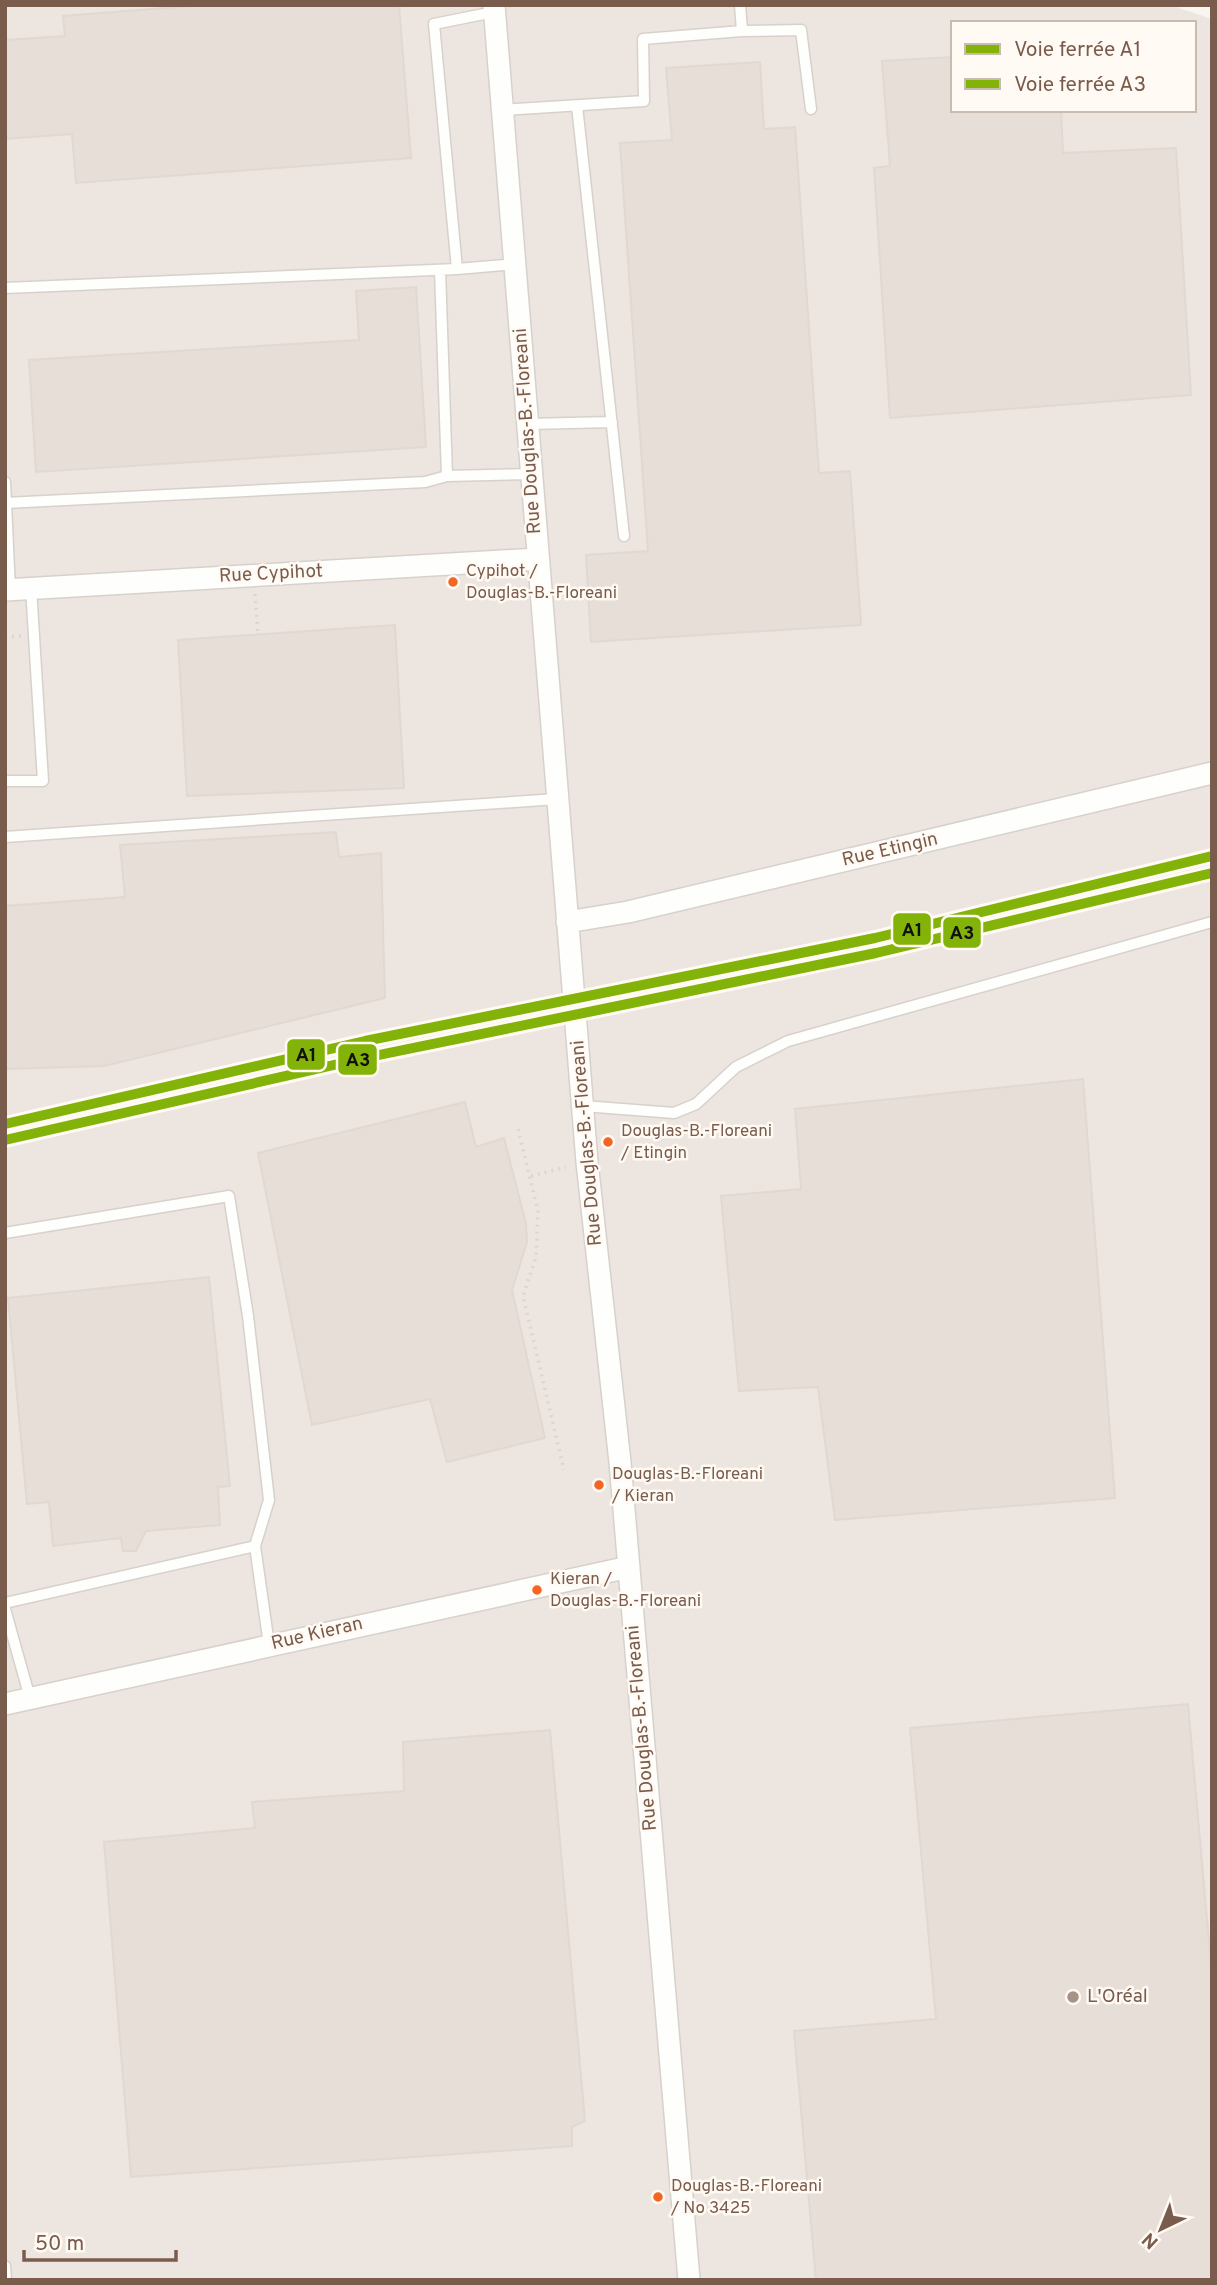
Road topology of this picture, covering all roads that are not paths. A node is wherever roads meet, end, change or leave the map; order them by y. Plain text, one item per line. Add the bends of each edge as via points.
1 (740, 5) edge
2 (494, 9) edge
3 (742, 31) junction
4 (577, 106) junction
5 (811, 109) dead end
6 (502, 110) junction
7 (515, 264) junction
8 (457, 269) junction
9 (440, 270) junction
10 (5, 288) edge
11 (612, 422) junction
12 (528, 424) junction
13 (532, 474) junction
14 (447, 477) junction
15 (5, 482) edge
16 (6, 503) edge
17 (624, 536) dead end
18 (537, 559) junction
19 (15, 589) edge
20 (1212, 773) edge
21 (5, 781) edge
22 (557, 799) junction
23 (5, 837) edge
24 (567, 922) junction
25 (1212, 922) edge
26 (583, 1106) junction
27 (5, 1233) edge
28 (255, 1546) junction
29 (629, 1567) junction
30 (5, 1603) edge
31 (5, 1609) edge
32 (269, 1645) junction
33 (30, 1698) junction
34 (5, 1703) edge
35 (5, 2266) edge
36 (6, 2280) edge
37 (689, 2280) edge

1 - 3 lane
2 - 6 street, Rue Douglas-B.-Floreani
2 - 8 lane via 434,24
3 - 4 lane via 643,39 644,101
3 - 5 lane via 801,30
4 - 6 lane
4 - 11 lane
6 - 7 street, Rue Douglas-B.-Floreani
7 - 8 lane
7 - 12 street, Rue Douglas-B.-Floreani
8 - 9 lane
9 - 10 lane
9 - 14 lane
11 - 12 lane
11 - 17 lane
12 - 13 street, Rue Douglas-B.-Floreani
13 - 14 lane
13 - 18 street, Rue Douglas-B.-Floreani
14 - 16 lane via 425,482
15 - 16 lane
16 - 19 lane
18 - 19 street, Rue Cypihot
18 - 22 street, Rue Douglas-B.-Floreani
19 - 21 lane via 43,781
20 - 24 street, Rue Etingin
22 - 23 lane
22 - 24 street, Rue Douglas-B.-Floreani
24 - 26 street, Rue Douglas-B.-Floreani
25 - 26 lane via 788,1041 736,1067 696,1104 674,1113
26 - 29 street, Rue Douglas-B.-Floreani
27 - 28 lane via 229,1196 269,1500
28 - 30 lane
28 - 32 lane
29 - 32 street, Rue Kieran
29 - 37 street, Rue Douglas-B.-Floreani
31 - 33 lane
32 - 33 street, Rue Kieran
33 - 34 street, Rue Kieran
35 - 36 lane

